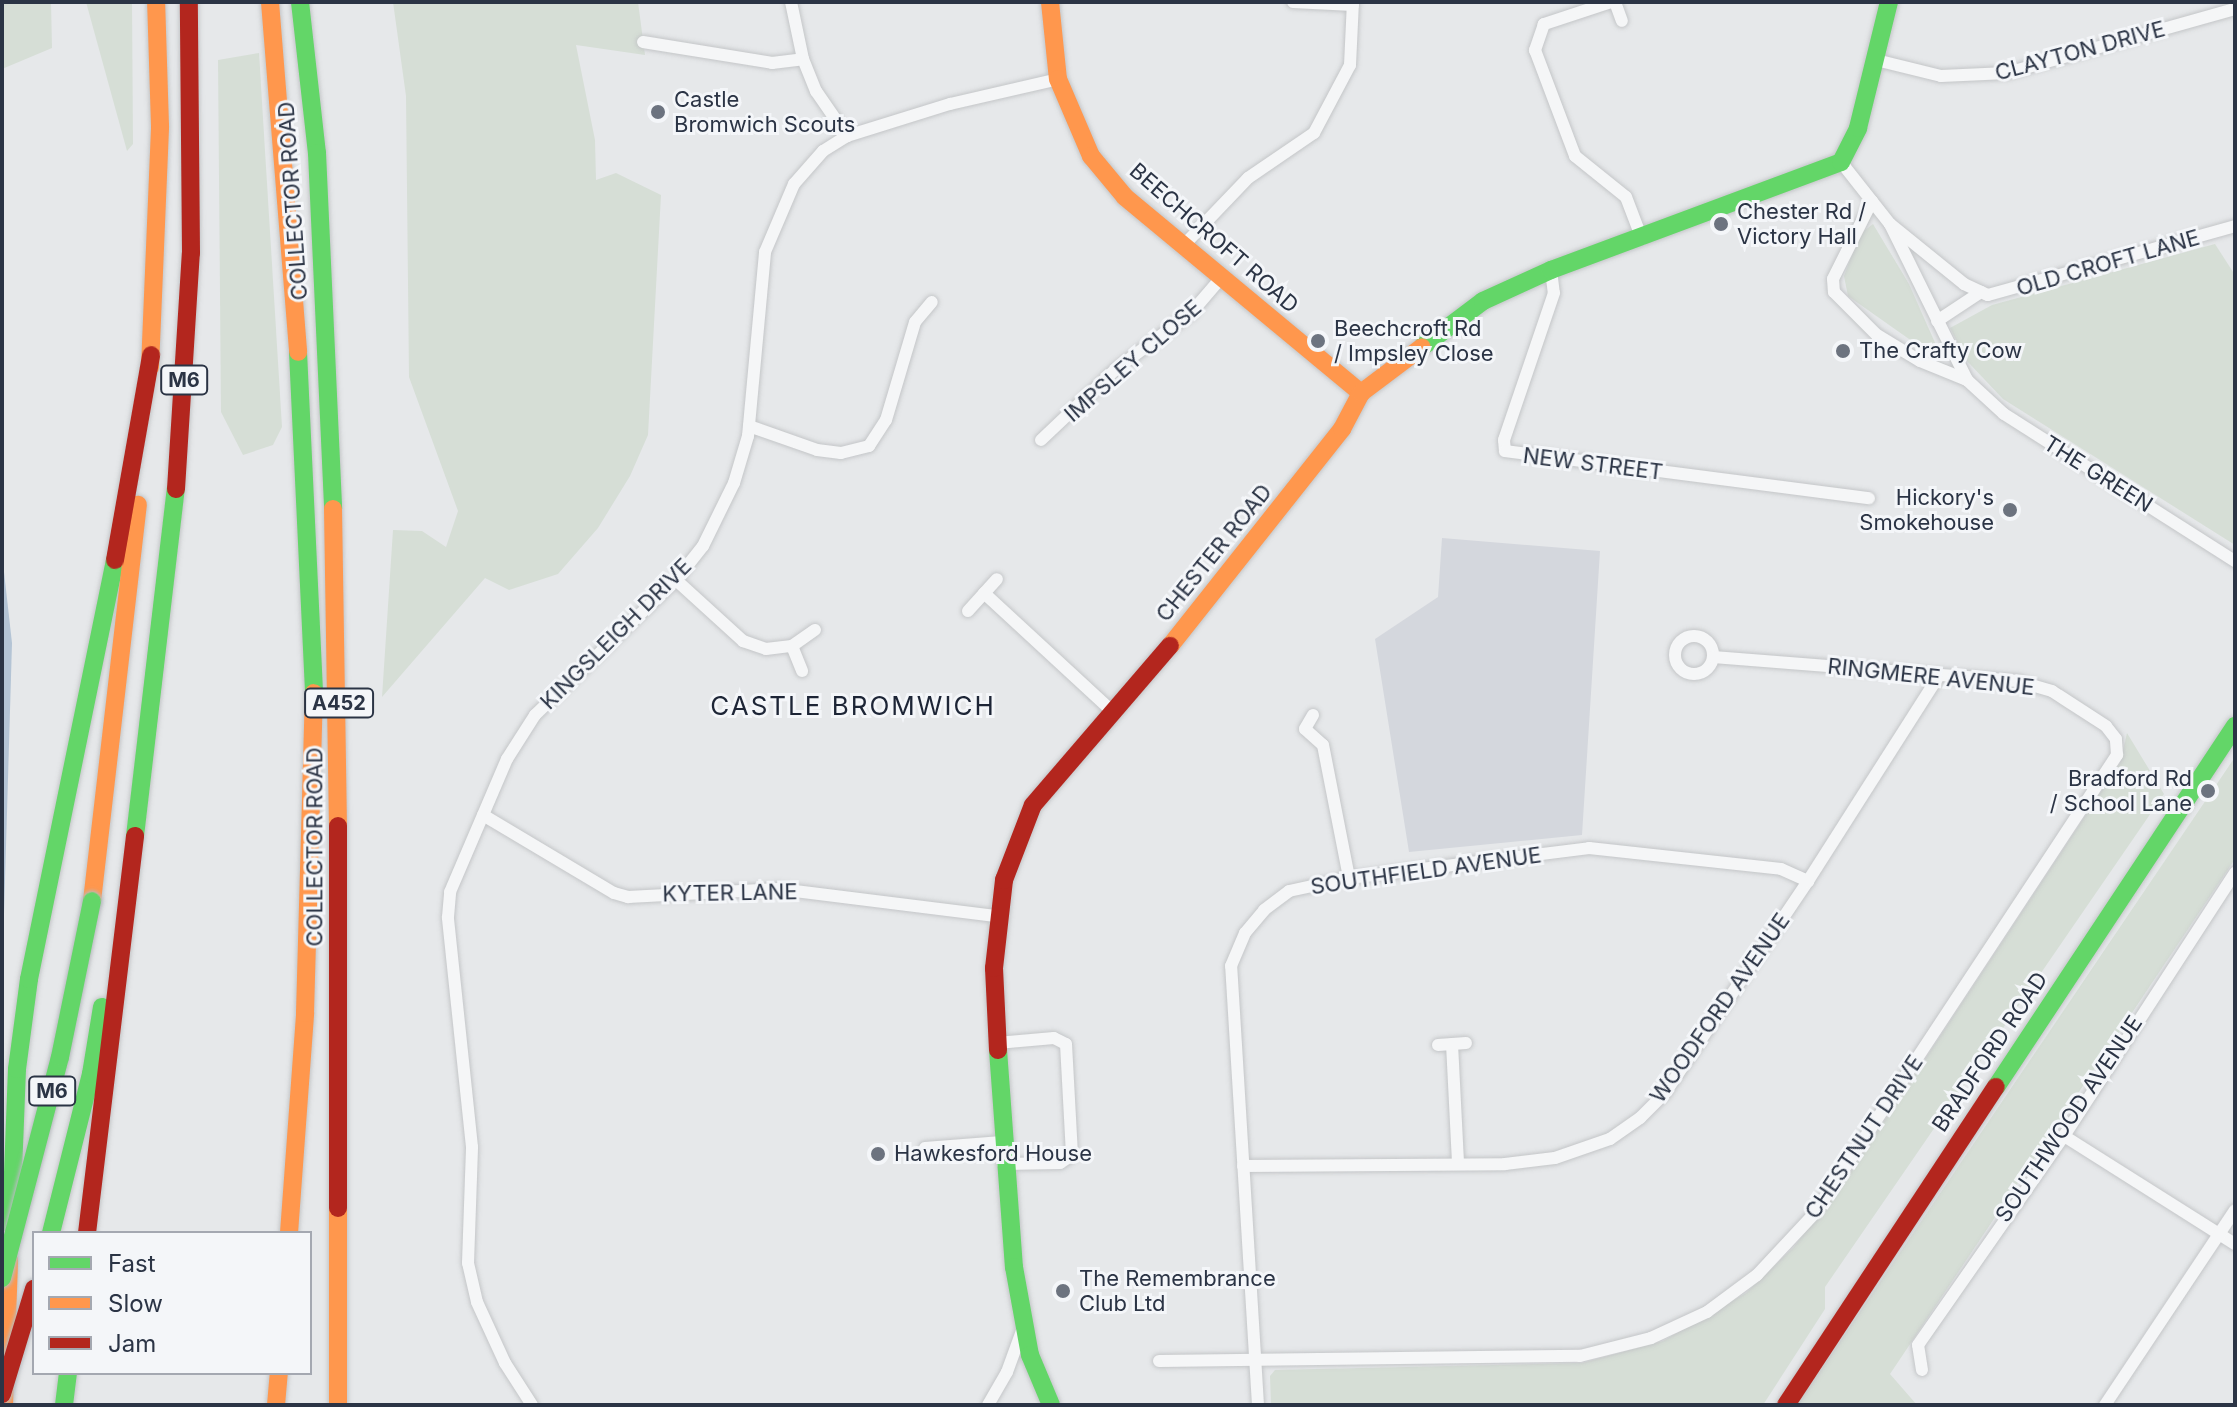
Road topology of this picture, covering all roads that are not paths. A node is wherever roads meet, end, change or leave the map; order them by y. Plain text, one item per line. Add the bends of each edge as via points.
1 (156, 2) edge
2 (189, 2) edge
3 (270, 2) edge
4 (300, 2) edge
5 (791, 2) edge
6 (1050, 2) edge
7 (1293, 2) edge
8 (1613, 2) edge
9 (1889, 2) edge
10 (1353, 4) edge
11 (2235, 9) edge
12 (1622, 21) dead end
13 (643, 42) dead end
14 (803, 59) junction
15 (1876, 60) junction
16 (1058, 79) junction
17 (847, 136) junction
18 (1841, 162) junction
19 (1872, 201) junction
20 (1890, 224) junction
21 (2235, 226) edge
22 (1642, 239) junction
23 (1183, 246) junction
24 (1551, 270) junction
25 (1221, 278) junction
26 (1981, 292) junction
27 (932, 302) dead end
28 (1937, 321) junction
29 (151, 355) junction
30 (1967, 380) junction
31 (1361, 393) junction
32 (749, 426) junction
33 (1041, 440) dead end
34 (1869, 498) dead end
35 (2235, 561) edge
36 (997, 579) dead end
37 (676, 580) junction
38 (984, 593) junction
39 (968, 611) dead end
40 (815, 630) dead end
41 (792, 646) junction
42 (1713, 657) dead end
43 (802, 671) dead end
44 (1939, 675) junction
45 (1112, 711) junction
46 (1313, 715) dead end
47 (2235, 726) edge
48 (2117, 755) joint
49 (147, 757) junction
50 (483, 815) junction
51 (2235, 873) edge
52 (1349, 878) junction
53 (1808, 881) junction
54 (997, 916) junction
55 (997, 1043) junction
56 (1466, 1043) dead end
57 (1452, 1044) junction
58 (1438, 1045) dead end
59 (2064, 1136) junction
60 (1002, 1142) junction
61 (925, 1148) dead end
62 (1458, 1162) junction
63 (1003, 1164) junction
64 (1243, 1166) junction
65 (2235, 1210) edge
66 (54, 1224) edge
67 (87, 1231) edge
68 (289, 1231) edge
69 (2219, 1233) junction
70 (2235, 1244) edge
71 (2, 1278) edge
72 (32, 1296) edge
73 (1024, 1324) junction
74 (1159, 1361) dead end
75 (1255, 1361) junction
76 (1922, 1370) dead end
77 (68, 1375) edge
78 (279, 1375) edge
79 (2, 1394) edge
80 (530, 1404) edge
81 (4, 1405) edge
82 (64, 1405) edge
83 (276, 1405) edge
84 (338, 1405) edge
85 (988, 1405) edge
86 (1051, 1405) edge
87 (1258, 1405) edge
88 (1786, 1405) edge
89 (2105, 1405) edge

1 - 29 main road, M6 via 160,126
2 - 49 main road, M6 via 191,253 178,475
3 - 68 main road, COLLECTOR ROAD / A452 via 287,176 313,606 315,757
4 - 84 main road, COLLECTOR ROAD / A452 via 317,153 338,607
5 - 14 street
6 - 16 main road, BEECHCROFT ROAD
7 - 10 street
8 - 12 street
8 - 22 street via 1544,24 1535,50 1575,156 1626,197
9 - 15 main road
10 - 23 street via 1350,65 1314,133 1248,178
11 - 15 street, CLAYTON DRIVE via 2007,73 1941,76
13 - 14 street via 772,63
14 - 17 street via 816,91
15 - 18 main road via 1858,128
16 - 17 street, KINGSLEIGH DRIVE
16 - 23 main road, BEECHCROFT ROAD via 1091,156 1125,197
17 - 32 street, KINGSLEIGH DRIVE via 823,151 794,184 774,223 765,252
18 - 19 street
18 - 22 main road, CHESTER ROAD
19 - 20 street
19 - 30 street, THE GREEN via 1833,279 1834,292 1877,335 1920,361
20 - 26 street
20 - 28 street, THE GREEN
21 - 26 street, OLD CROFT LANE via 1998,295
22 - 24 main road, CHESTER ROAD
23 - 25 main road, BEECHCROFT ROAD
24 - 31 main road, CHESTER ROAD via 1483,301
24 - 34 street, NEW STREET via 1554,293 1504,440 1505,451
25 - 31 main road, BEECHCROFT ROAD
25 - 33 street, IMPSLEY CLOSE via 1191,313 1116,369
26 - 28 street
27 - 32 street via 915,322 886,420 869,446 841,453 817,450
28 - 30 street, THE GREEN
29 - 71 main road, M6, bridge via 126,633 92,901 60,1057
29 - 81 main road via 21,1035
30 - 35 street, THE GREEN via 2004,414
31 - 45 main road, CHESTER ROAD via 1342,429 1213,596
32 - 37 street, KINGSLEIGH DRIVE via 734,483 703,546
36 - 38 street
37 - 41 street via 743,641 766,649
37 - 50 street, KINGSLEIGH DRIVE via 535,715 507,759
38 - 39 street
38 - 45 street
40 - 41 street
41 - 43 street
42 - 44 street, RINGMERE AVENUE
44 - 48 street, RINGMERE AVENUE via 2018,681 2052,691 2106,726 2116,739
44 - 53 street, WOODFORD AVENUE
45 - 54 main road, CHESTER ROAD via 1033,805 1004,880
46 - 52 street via 1305,729 1323,745
47 - 88 main road, BRADFORD ROAD
48 - 75 street, CHESTNUT DRIVE via 1815,1213 1757,1275 1707,1312 1651,1338 1559,1359
49 - 66 main road, M6 via 91,1074
49 - 67 main road
50 - 54 street, KYTER LANE via 628,897 779,889
50 - 80 street, KINGSLEIGH DRIVE via 450,892 448,917 472,1147 468,1263 477,1302
51 - 59 street, SOUTHWOOD AVENUE
52 - 53 street, SOUTHFIELD AVENUE via 1589,848 1781,869
52 - 64 street, SOUTHFIELD AVENUE via 1289,891 1245,933 1231,966
53 - 62 street, WOODFORD AVENUE via 1665,1093 1640,1118 1610,1139 1555,1158
54 - 55 main road, CHESTER ROAD
55 - 60 main road, CHESTER ROAD
55 - 63 street via 1054,1038 1066,1044 1072,1155 1060,1163
56 - 57 street
57 - 58 street
57 - 62 street
59 - 69 street
59 - 76 street, SOUTHWOOD AVENUE via 2035,1170 1918,1345
60 - 61 street
60 - 63 main road, CHESTER ROAD
62 - 64 street, WOODFORD AVENUE
63 - 73 main road, CHESTER ROAD
64 - 75 street, SOUTHFIELD AVENUE
65 - 69 street
69 - 70 street
69 - 89 street
72 - 79 main road, bridge
73 - 85 street
73 - 86 main road, CHESTER ROAD
74 - 75 street, CHESTNUT DRIVE
75 - 87 street, SOUTHFIELD AVENUE
77 - 82 main road
78 - 83 main road

